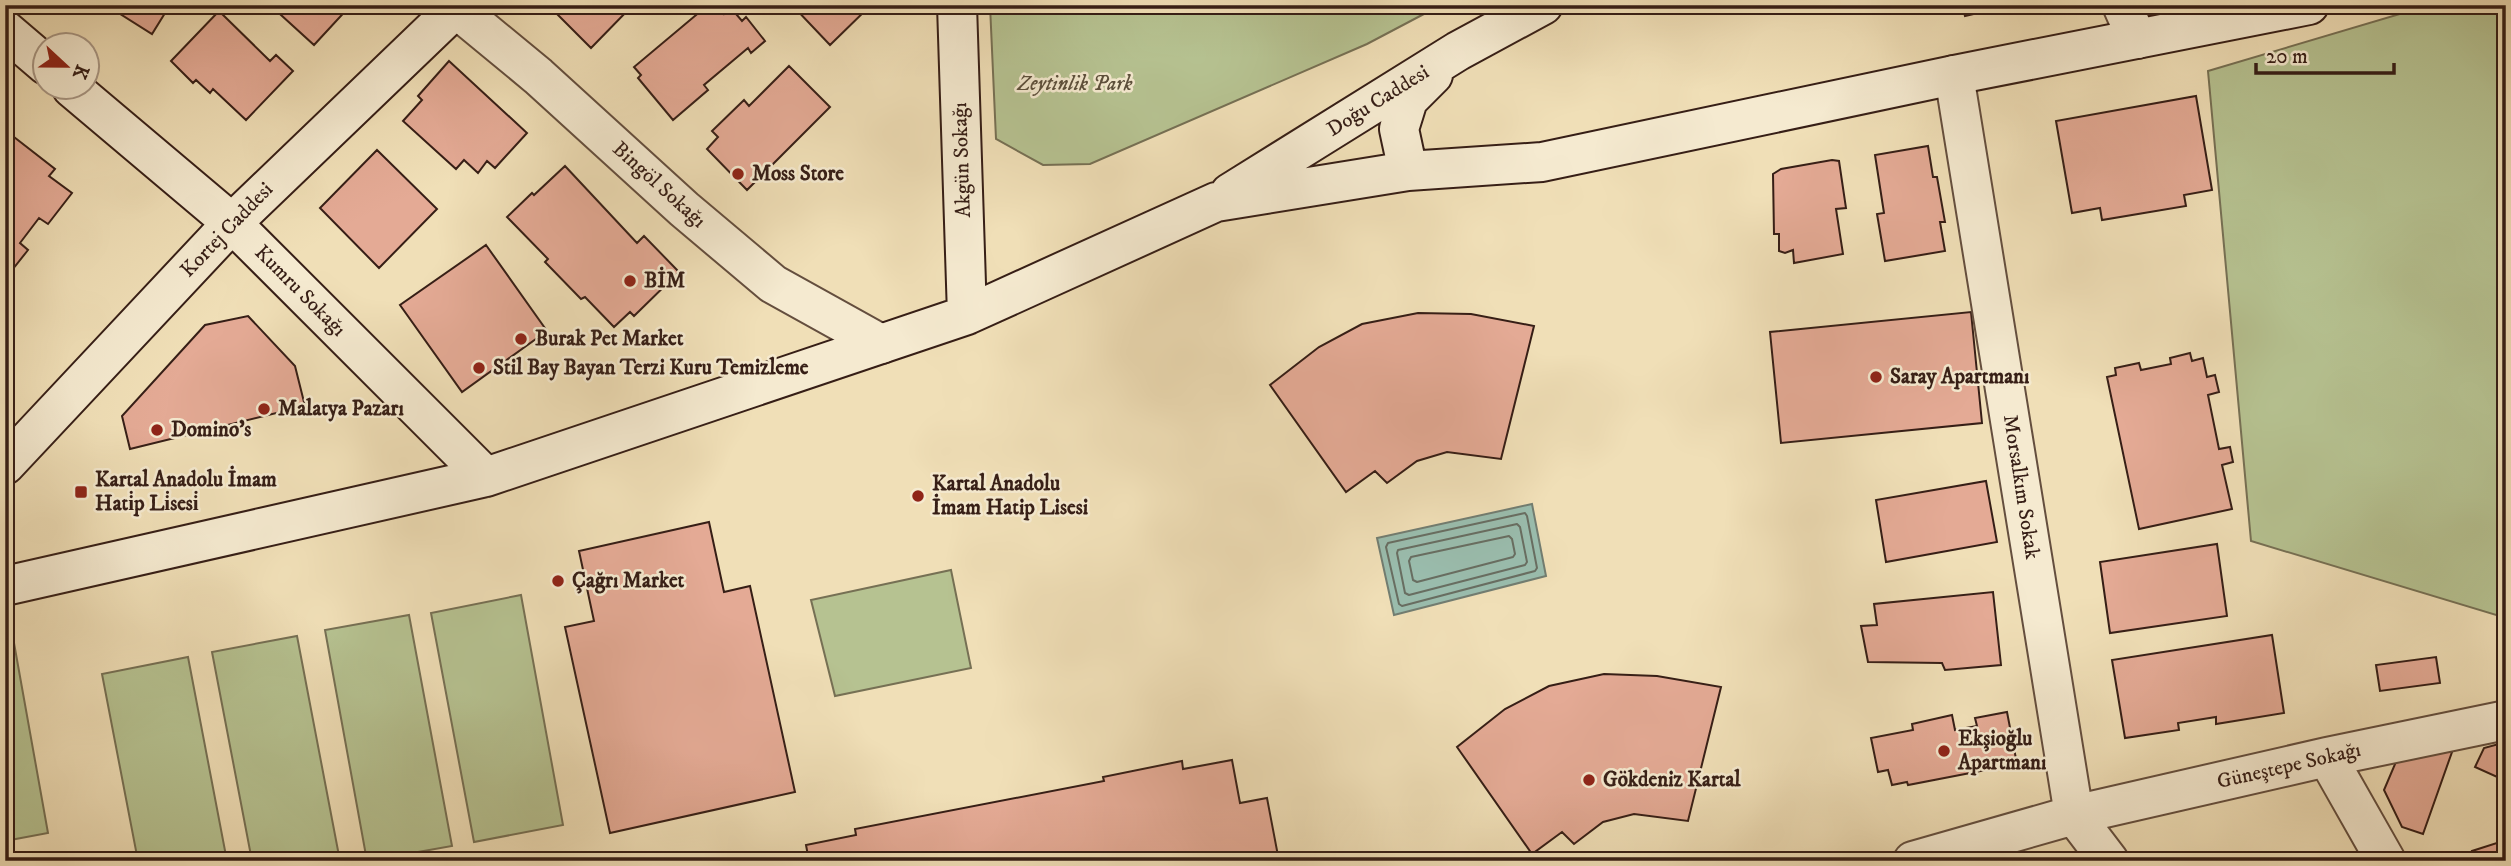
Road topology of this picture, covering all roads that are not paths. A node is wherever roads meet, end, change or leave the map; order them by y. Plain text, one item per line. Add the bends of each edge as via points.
1 (957, 5) edge
2 (1543, 5) edge
3 (2309, 5) edge
4 (455, 6) edge
5 (2129, 22) edge
6 (5, 30) edge
7 (1458, 51) junction
8 (32, 53) edge
9 (1954, 75) junction
10 (89, 102) edge
11 (1408, 171) junction
12 (1216, 202) junction
13 (232, 223) junction
14 (967, 315) junction
15 (881, 344) junction
16 (5, 465) edge
17 (486, 477) junction
18 (5, 586) edge
19 (2506, 720) edge
20 (2328, 757) junction
21 (2074, 816) junction
22 (1913, 861) edge
23 (2109, 861) edge
24 (2386, 861) edge

1 - 14 street, Akgün Sokağı
2 - 7 street, Doğu Caddesi
3 - 5 street
4 - 13 street, Kortej Caddesi
4 - 15 street, Bingöl Sokağı via 773,284
5 - 9 street
6 - 8 street
7 - 11 street via 1408,100 1399,130
7 - 12 street, Doğu Caddesi
9 - 11 street via 1542,162
9 - 21 street, Morsalkım Sokak
10 - 13 street, Kumru Sokağı
11 - 12 street
12 - 14 street
13 - 16 street, Kortej Caddesi
13 - 17 street, Kumru Sokağı
14 - 15 street
15 - 17 street
17 - 18 street
19 - 20 street, Güneştepe Sokağı
20 - 21 street, Güneştepe Sokağı
20 - 24 street
21 - 22 street, Güneştepe Sokağı
21 - 23 street

